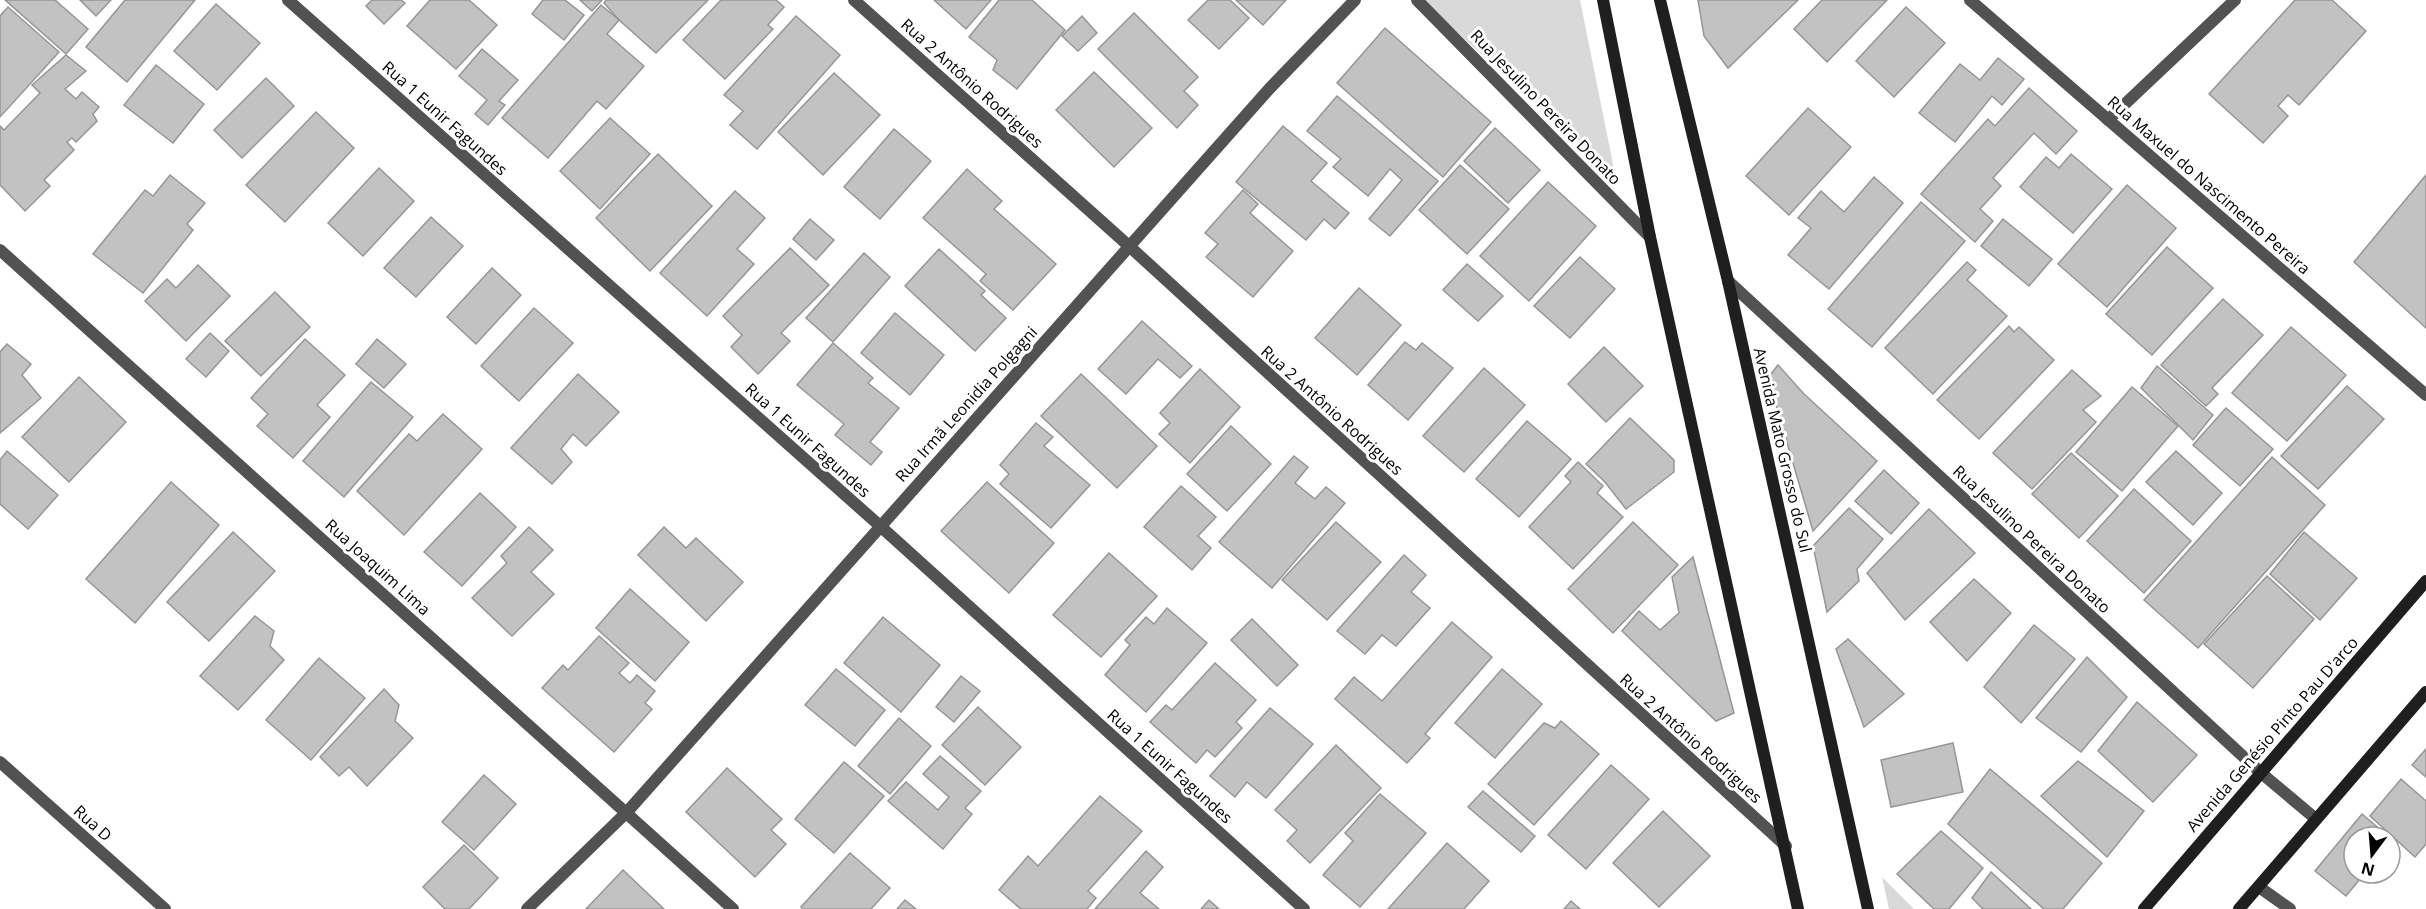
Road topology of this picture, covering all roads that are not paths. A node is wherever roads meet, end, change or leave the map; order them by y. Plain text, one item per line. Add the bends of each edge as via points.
1 (288, 0) edge
2 (854, 0) edge
3 (1355, 0) edge
4 (1418, 0) edge
5 (1603, 0) edge
6 (1660, 0) edge
7 (1970, 0) edge
8 (2235, 0) edge
9 (2108, 120) junction
10 (1650, 237) junction
11 (1129, 246) junction
12 (0, 250) edge
13 (1728, 281) junction
14 (2426, 396) edge
15 (879, 525) junction
16 (2426, 581) edge
17 (2426, 692) edge
18 (0, 762) edge
19 (2260, 772) junction
20 (627, 812) junction
21 (2316, 819) junction
22 (1786, 846) junction
23 (2259, 887) junction
24 (165, 909) edge
25 (527, 909) edge
26 (732, 909) edge
27 (1304, 909) edge
28 (1798, 909) edge
29 (1868, 909) edge
30 (2144, 909) edge
31 (2239, 909) edge
32 (2290, 909) edge

1 - 15 street, Rua 1 Eunir Fagundes
2 - 11 street, Rua 2 Antônio Rodrigues
3 - 11 street, Rua Irmã Leonidia Polgagni via 1270,88
4 - 10 street, Rua Jesulino Pereira Donato
5 - 10 main road
6 - 13 main road, Avenida Mato Grosso do Sul
7 - 9 street, Rua Maxuel do Nascimento Pereira
8 - 9 street
9 - 14 street, Rua Maxuel do Nascimento Pereira
10 - 22 main road
11 - 15 street, Rua Irmã Leonidia Polgagni
11 - 22 street, Rua 2 Antônio Rodrigues
12 - 20 street, Rua Joaquim Lima
13 - 19 street, Rua Jesulino Pereira Donato
13 - 29 main road, Avenida Mato Grosso do Sul
15 - 20 street, Rua Irmã Leonidia Polgagni
15 - 27 street, Rua 1 Eunir Fagundes
16 - 19 main road, Avenida Genésio Pinto Pau D'arco
17 - 21 main road
18 - 24 street, Rua D
19 - 21 street, Rua Jesulino Pereira Donato
19 - 30 main road, Avenida Genésio Pinto Pau D'arco
20 - 25 street, Rua Irmã Leonidia Polgagni
20 - 26 street, Rua Joaquim Lima
21 - 23 main road
22 - 28 main road
23 - 31 main road
23 - 32 street

